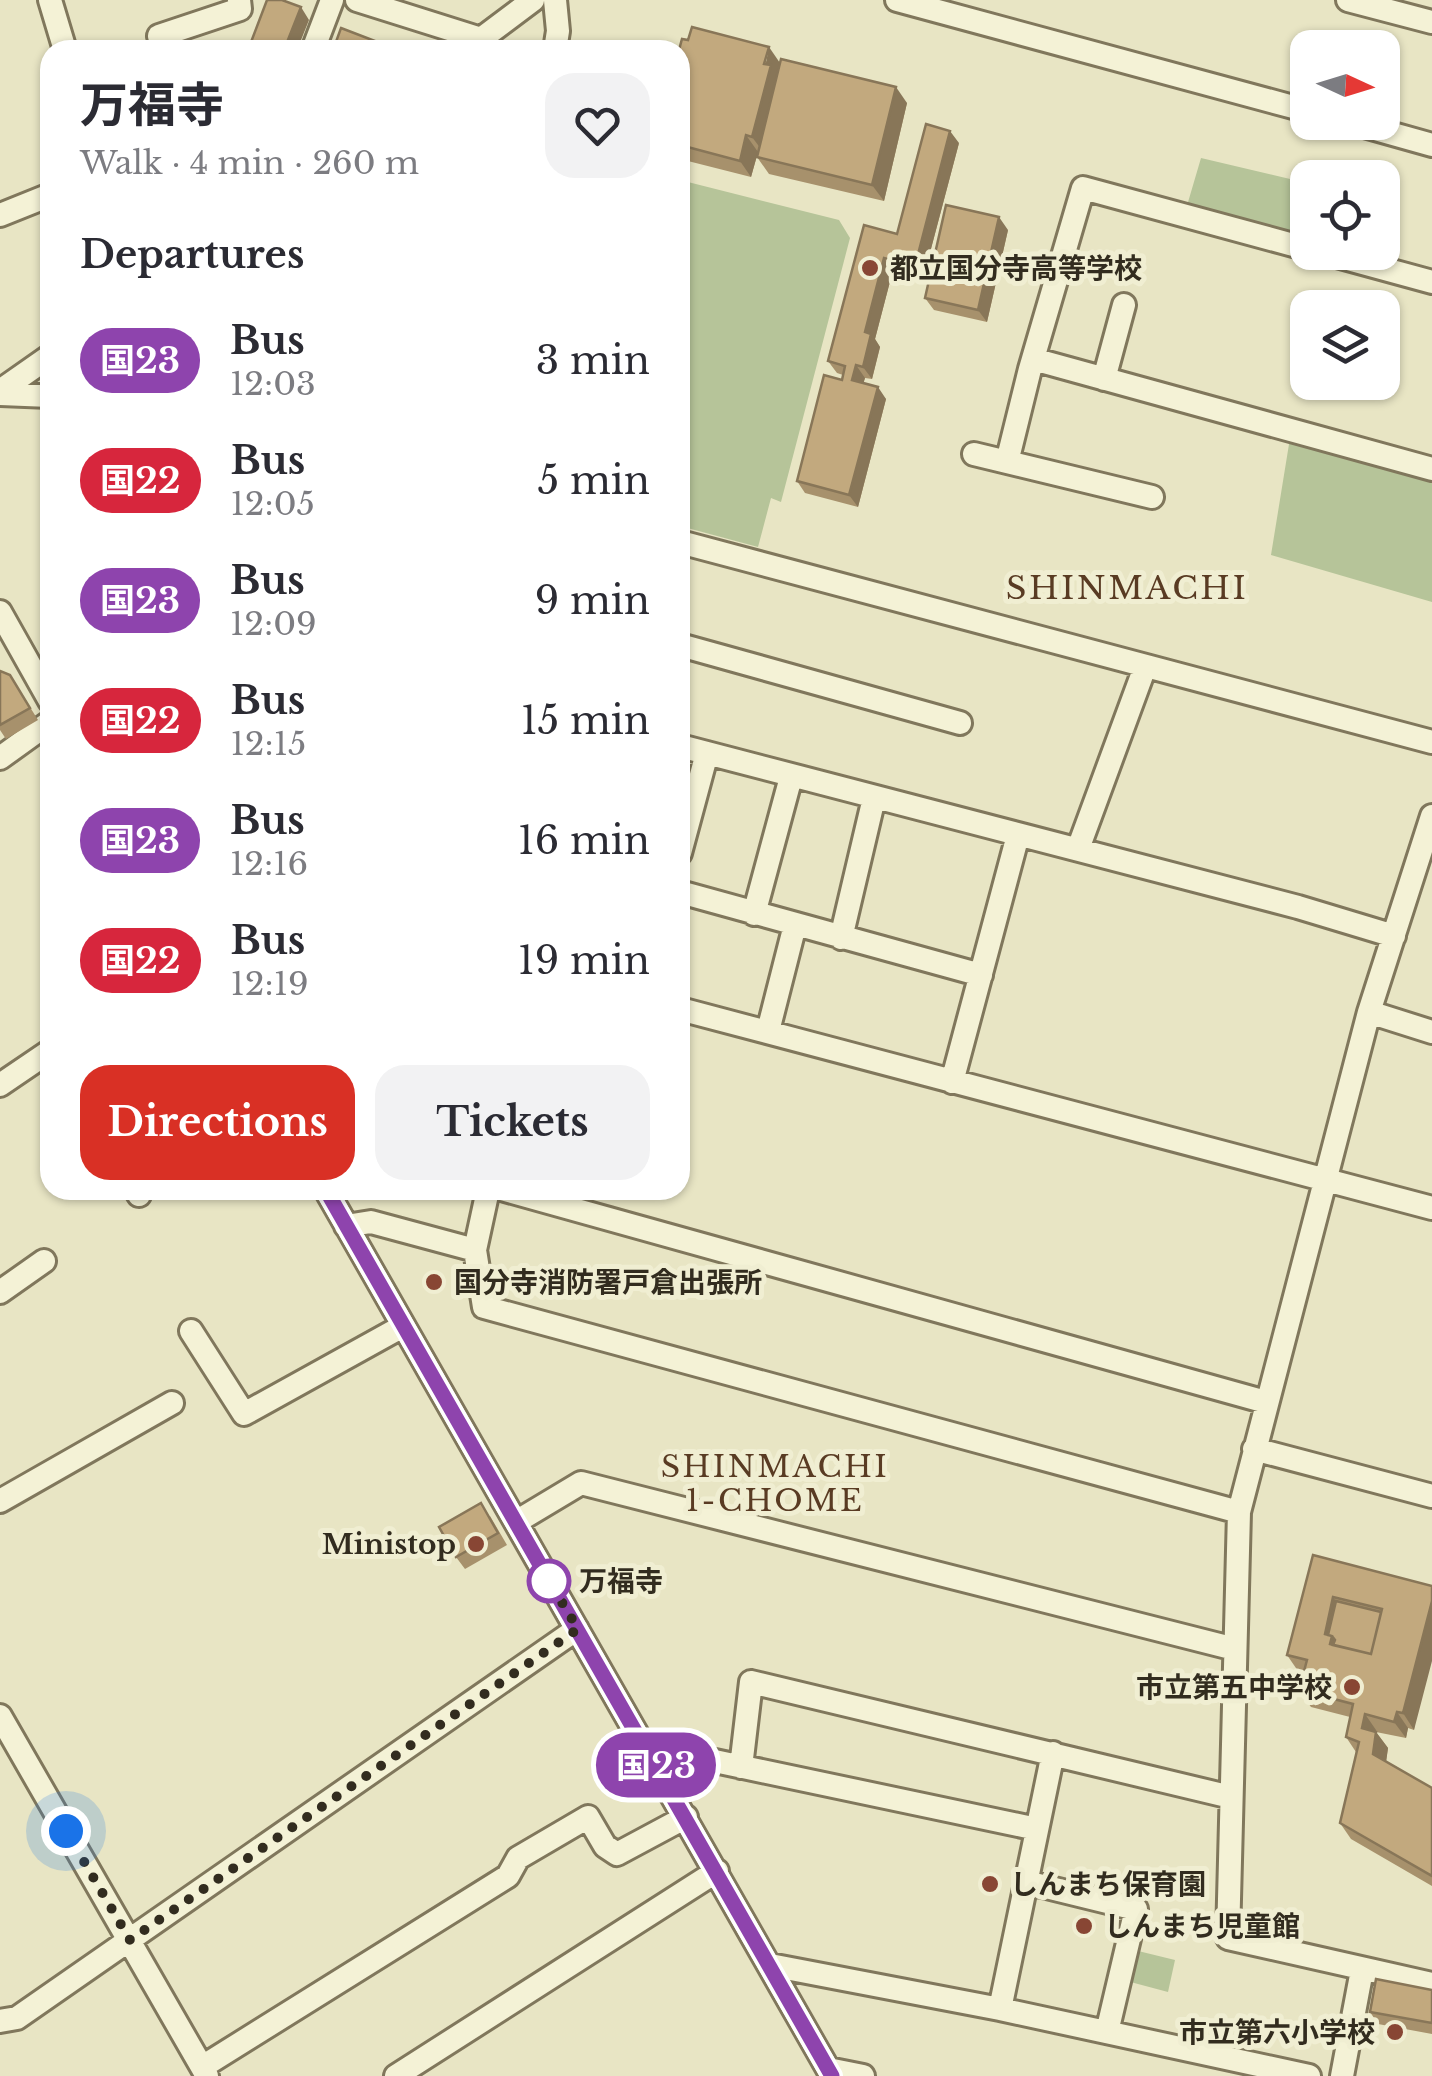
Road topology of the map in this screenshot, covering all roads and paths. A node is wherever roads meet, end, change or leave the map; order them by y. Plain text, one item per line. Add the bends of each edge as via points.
1 (50, 0) edge
2 (239, 0) edge
3 (332, 0) edge
4 (357, 0) edge
5 (533, 0) edge
6 (555, 0) edge
7 (896, 0) edge
8 (1348, 0) edge
9 (1432, 22) edge
10 (62, 40) edge
11 (159, 40) edge
12 (317, 40) edge
13 (462, 40) edge
14 (478, 40) edge
15 (557, 40) edge
16 (1290, 106) edge
17 (1400, 136) edge
18 (1432, 145) edge
19 (40, 199) edge
20 (0, 215) edge
21 (1290, 244) edge
22 (1388, 270) edge
23 (1432, 282) edge
24 (1124, 305) dead end
25 (1033, 359) junction
26 (40, 363) edge
27 (1104, 379) junction
28 (0, 392) edge
29 (40, 395) edge
30 (974, 454) dead end
31 (1007, 462) junction
32 (1432, 468) edge
33 (1152, 497) dead end
34 (690, 545) edge
35 (0, 612) edge
36 (690, 648) edge
37 (1145, 666) junction
38 (40, 683) edge
39 (960, 723) dead end
40 (40, 729) edge
41 (1432, 742) edge
42 (690, 749) edge
43 (707, 753) junction
44 (0, 758) edge
45 (791, 777) junction
46 (874, 798) junction
47 (690, 816) edge
48 (1432, 816) edge
49 (1018, 835) junction
50 (1078, 849) junction
51 (690, 895) edge
52 (754, 914) junction
53 (795, 925) junction
54 (1394, 936) junction
55 (840, 938) junction
56 (981, 975) junction
57 (690, 1012) edge
58 (1369, 1012) junction
59 (768, 1031) junction
60 (1432, 1032) edge
61 (40, 1058) edge
62 (952, 1082) junction
63 (0, 1086) edge
64 (1325, 1177) junction
65 (332, 1200) edge
66 (486, 1200) edge
67 (541, 1200) edge
68 (1432, 1208) edge
69 (346, 1226) junction
70 (475, 1250) junction
71 (44, 1262) dead end
72 (0, 1292) edge
73 (403, 1326) junction
74 (190, 1331) dead end
75 (1266, 1402) junction
76 (172, 1403) dead end
77 (1254, 1448) junction
78 (1432, 1496) edge
79 (0, 1501) edge
80 (1238, 1512) junction
81 (516, 1522) junction
82 (578, 1629) junction
83 (1235, 1649) junction
84 (3, 1728) edge
85 (648, 1752) junction
86 (1053, 1753) junction
87 (741, 1768) junction
88 (1231, 1797) junction
89 (686, 1816) junction
90 (1037, 1829) junction
91 (717, 1871) junction
92 (1026, 1882) junction
93 (130, 1940) junction
94 (770, 1965) junction
95 (1362, 1970) junction
96 (1432, 1984) edge
97 (1000, 2008) junction
98 (0, 2021) edge
99 (1106, 2032) junction
100 (204, 2072) edge
101 (830, 2072) edge
102 (396, 2076) edge
103 (863, 2076) edge
104 (1310, 2076) edge
105 (1342, 2076) edge

1 - 10 street
2 - 11 street via 240,9
3 - 12 street
4 - 13 street
5 - 14 street
6 - 15 street
7 - 16 street
8 - 9 street
17 - 18 street
19 - 20 street
21 - 25 street via 1084,188
22 - 23 street
24 - 27 street
25 - 27 street
25 - 31 street
26 - 28 street
27 - 32 street
28 - 29 street
30 - 31 street
31 - 33 street
34 - 37 street
35 - 38 street
36 - 39 street
37 - 41 street
37 - 50 street
40 - 44 street
42 - 43 street
43 - 45 street
43 - 47 street
45 - 46 street
45 - 52 street
46 - 49 street
46 - 55 street
48 - 54 street
49 - 50 street
49 - 56 street
50 - 54 street
51 - 52 street
52 - 53 street
53 - 55 street
53 - 59 street
54 - 58 street
55 - 56 street
56 - 62 street
57 - 59 street
58 - 60 street
58 - 64 street
59 - 62 street
61 - 63 street
62 - 64 street
64 - 68 street
64 - 75 street
65 - 69 street
66 - 70 street
67 - 75 street
69 - 70 street via 371,1222
69 - 73 street
70 - 80 street via 484,1306
71 - 72 street
73 - 74 street via 244,1414
73 - 81 street
75 - 77 street
76 - 79 street
77 - 78 street
77 - 80 street
80 - 83 street
81 - 82 street
81 - 83 street via 581,1484
82 - 85 street
82 - 93 street
83 - 88 street
84 - 93 street
85 - 87 street
85 - 89 street
86 - 87 street via 750,1682
86 - 88 street
86 - 90 street
87 - 90 street
88 - 95 street via 1228,1938
89 - 91 street
89 - 100 street via 617,1854 588,1817
90 - 92 street
91 - 94 street
91 - 102 street
92 - 97 street
92 - 99 street via 1136,1909
93 - 98 street via 17,2018
93 - 100 street
94 - 97 street
94 - 101 street
95 - 96 street
95 - 105 street
97 - 99 street
99 - 104 street
101 - 103 street

